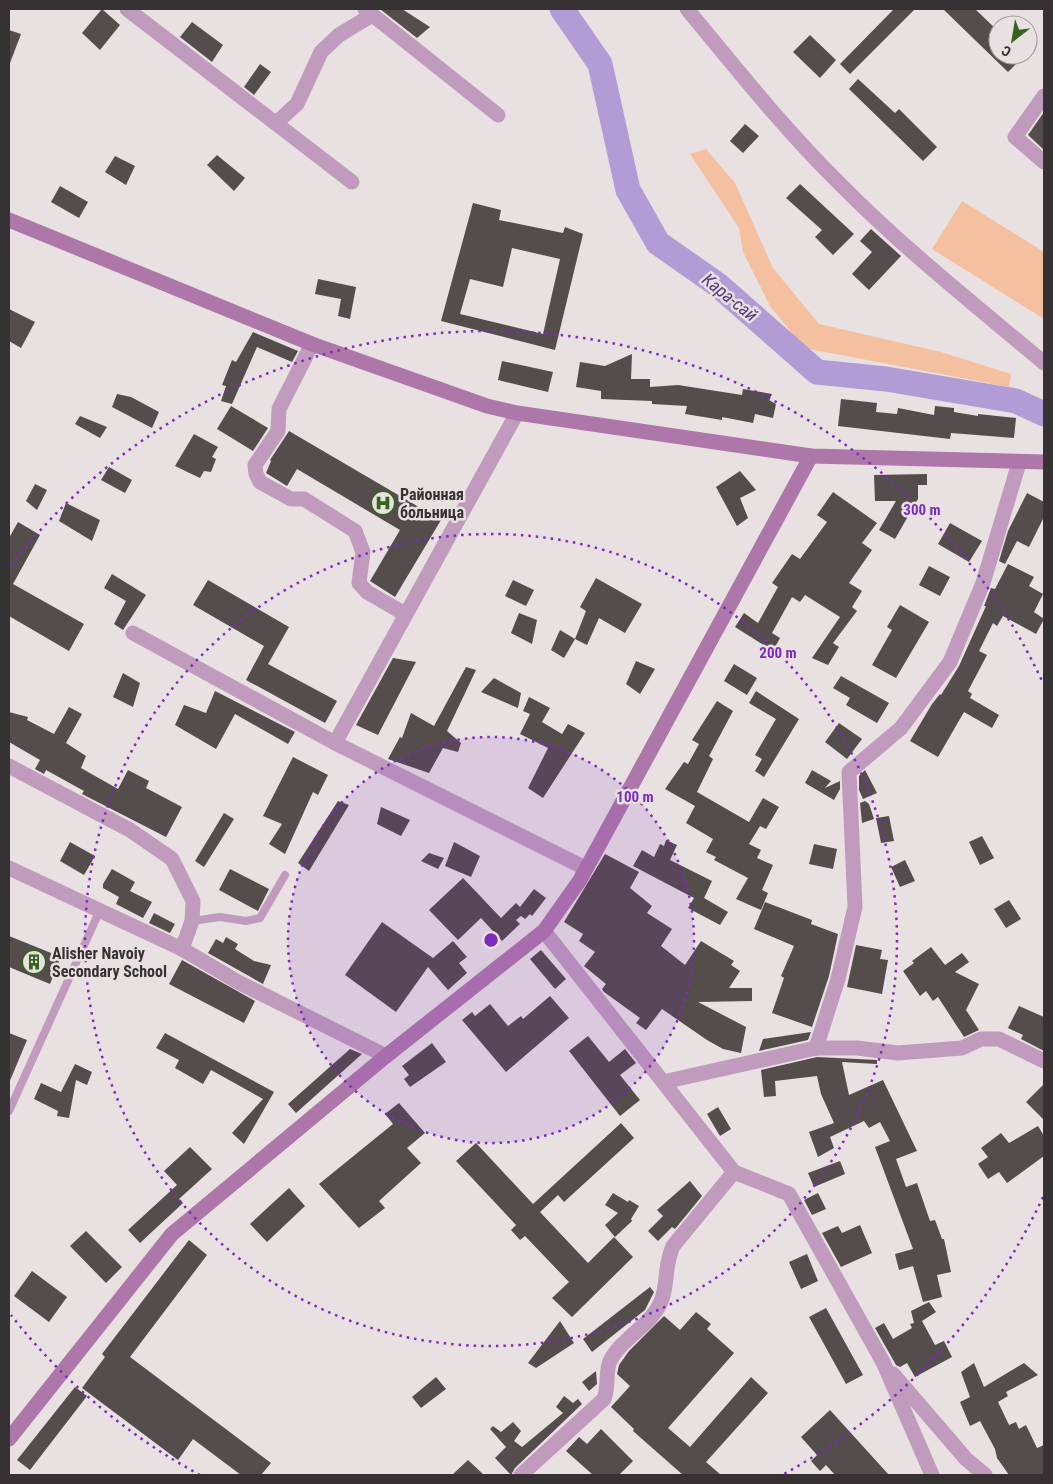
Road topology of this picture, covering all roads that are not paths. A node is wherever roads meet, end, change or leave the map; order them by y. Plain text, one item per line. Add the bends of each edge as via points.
1 (127, 9) edge
2 (687, 9) edge
3 (368, 12) edge
4 (1044, 96) edge
5 (498, 115) dead end
6 (276, 123) junction
7 (1044, 162) edge
8 (352, 182) dead end
9 (9, 220) edge
10 (312, 344) junction
11 (1044, 362) edge
12 (517, 413) junction
13 (811, 456) junction
14 (1043, 462) edge
15 (1019, 463) junction
16 (405, 614) junction
17 (133, 633) dead end
18 (335, 743) junction
19 (9, 766) edge
20 (9, 868) edge
21 (585, 868) junction
22 (285, 876) dead end
23 (100, 910) junction
24 (192, 920) junction
25 (544, 931) junction
26 (182, 949) junction
27 (816, 1048) junction
28 (386, 1056) junction
29 (1044, 1061) edge
30 (663, 1082) junction
31 (9, 1111) edge
32 (734, 1172) junction
33 (883, 1362) junction
34 (9, 1438) edge
35 (521, 1475) edge
36 (932, 1475) edge
37 (985, 1475) edge

1 - 6 street
2 - 11 street via 838,183 924,263
3 - 5 street
3 - 6 street via 321,52 297,104
4 - 7 street via 1015,137
6 - 8 street
9 - 10 street
10 - 12 street via 487,406
10 - 16 street via 279,409 278,432 255,465 256,474 260,482 291,499 304,499 355,531 363,552 359,583 367,592
12 - 13 street
12 - 16 street
13 - 15 street
13 - 21 street
14 - 15 street
15 - 27 street via 983,583 950,662 902,728 849,772 855,907 838,979
16 - 18 street
17 - 18 street
18 - 21 street
19 - 24 street via 130,830 172,859 193,901
20 - 23 street
21 - 25 street
22 - 24 lane via 260,918 246,921 220,917
23 - 26 street
23 - 31 lane
24 - 26 street
25 - 28 street
25 - 30 street
26 - 28 street via 238,982
27 - 29 street via 898,1053 962,1048 981,1039 999,1039
27 - 30 street
28 - 34 street via 172,1234
30 - 32 street
32 - 33 street via 789,1194
32 - 35 street via 673,1246 666,1261 663,1298 610,1362 608,1390 604,1399
33 - 36 street
33 - 37 street via 966,1459

